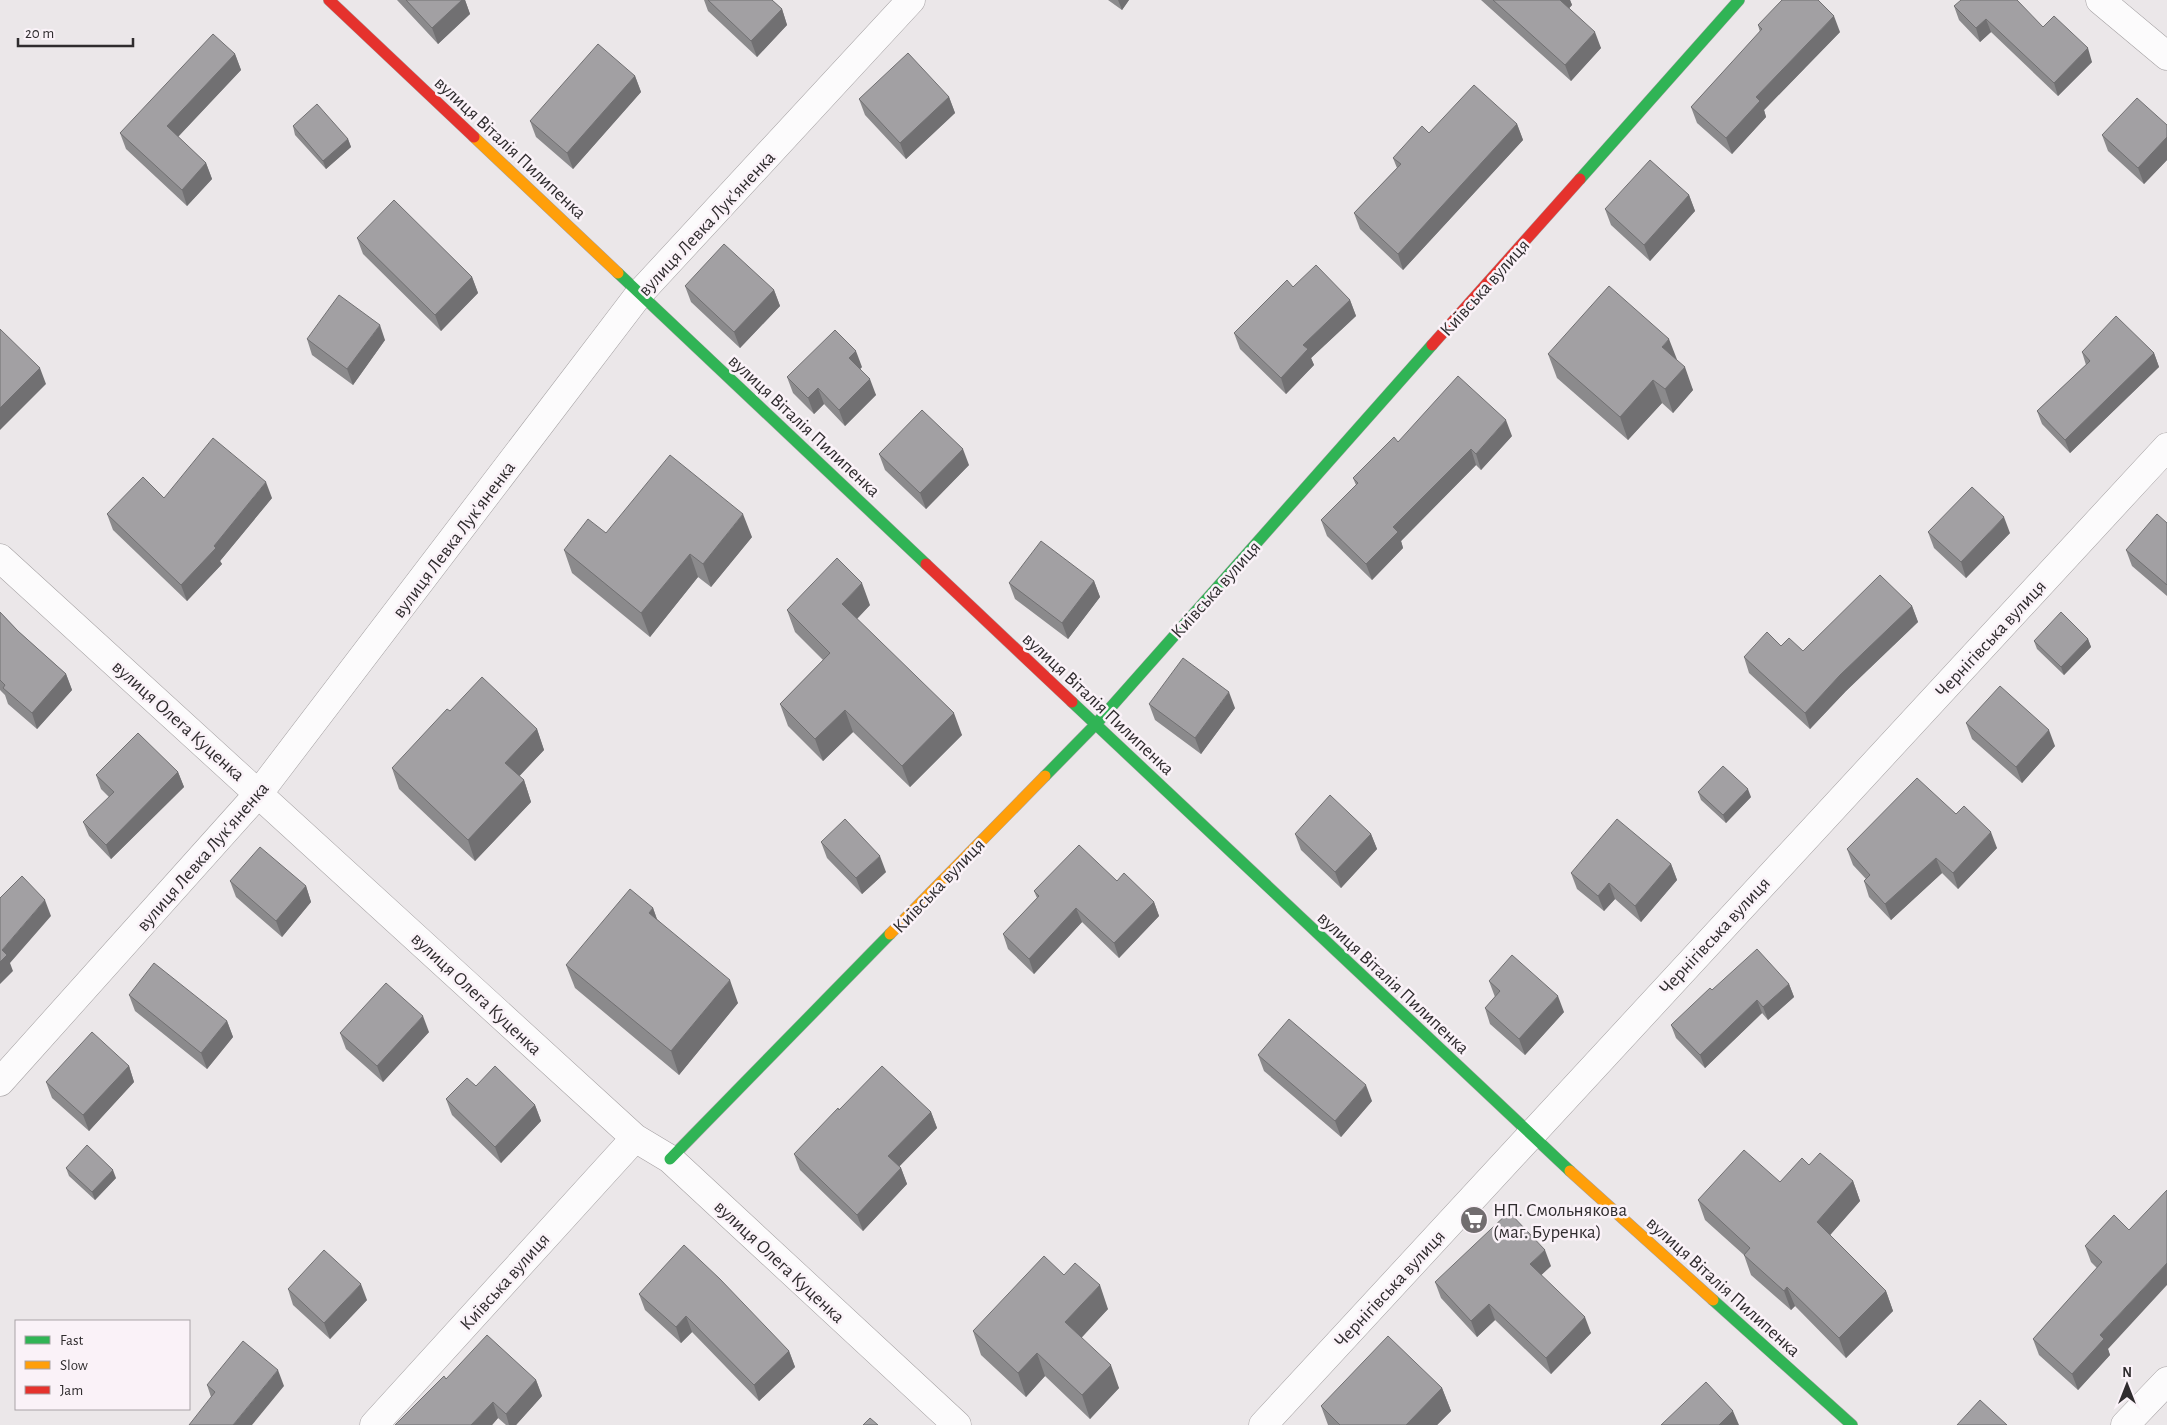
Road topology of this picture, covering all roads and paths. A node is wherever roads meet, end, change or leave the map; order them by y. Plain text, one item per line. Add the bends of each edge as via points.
1 (912, 0) edge
2 (1739, 0) edge
3 (2100, 0) edge
4 (331, 1) edge
5 (2167, 56) edge
6 (640, 293) junction
7 (2167, 446) edge
8 (0, 558) edge
9 (1096, 724) junction
10 (259, 793) junction
11 (0, 1082) edge
12 (1530, 1135) junction
13 (635, 1138) junction
14 (670, 1159) junction
15 (2167, 1381) edge
16 (374, 1425) edge
17 (957, 1425) edge
18 (1263, 1425) edge
19 (1852, 1425) edge
20 (2125, 1425) edge

1 - 6 street, вулиця Левка Лук'яненка
2 - 9 street, Київська вулиця
3 - 5 street
4 - 6 street, вулиця Віталія Пилипенка
6 - 9 street, вулиця Віталія Пилипенка
6 - 10 street, вулиця Левка Лук'яненка
7 - 12 street, Чернігівська вулиця
8 - 10 street, вулиця Олега Куценка
9 - 12 street, вулиця Віталія Пилипенка
9 - 14 street, Київська вулиця
10 - 11 street, вулиця Левка Лук'яненка
10 - 13 street, вулиця Олега Куценка
12 - 18 street, Чернігівська вулиця
12 - 19 street, вулиця Віталія Пилипенка
13 - 14 street, вулиця Олега Куценка
13 - 16 street, Київська вулиця
14 - 17 street, вулиця Олега Куценка
15 - 20 street

